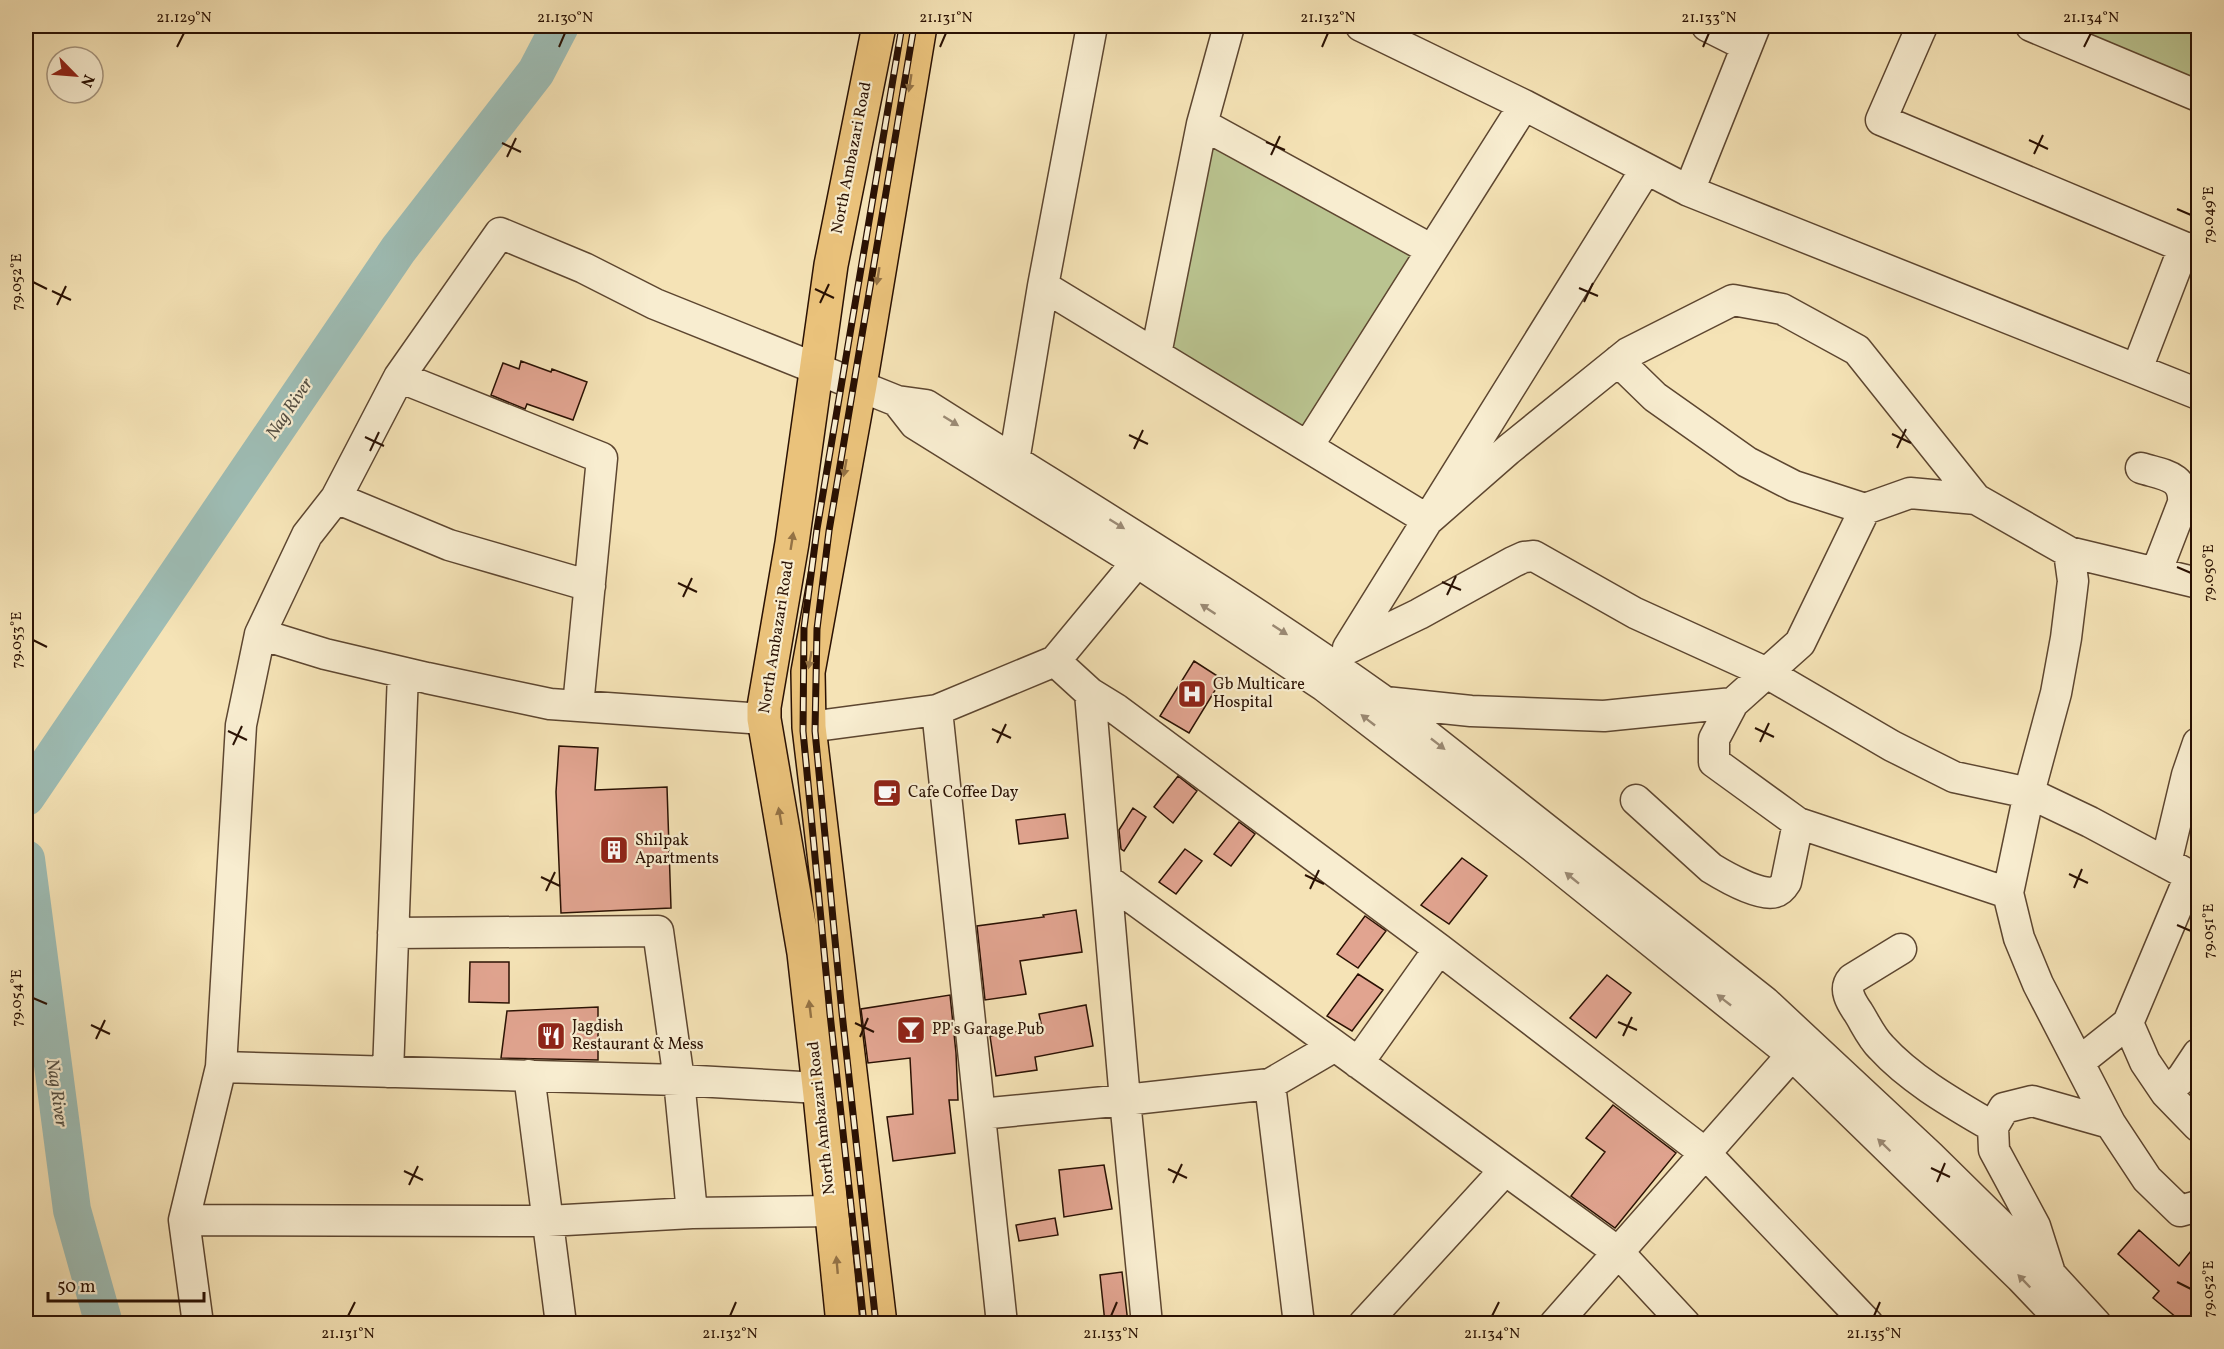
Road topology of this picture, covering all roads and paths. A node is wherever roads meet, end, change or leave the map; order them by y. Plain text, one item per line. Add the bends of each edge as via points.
1 (879, 26) edge
2 (920, 26) edge
3 (1092, 26) edge
4 (1229, 26) edge
5 (1361, 26) edge
6 (1707, 26) edge
7 (1922, 26) edge
8 (2031, 26) edge
9 (1751, 36) edge
10 (2199, 96) edge
11 (1524, 105) junction
12 (1202, 124) junction
13 (1646, 169) junction
14 (1689, 191) junction
15 (1432, 250) junction
16 (2191, 250) edge
17 (1043, 286) junction
18 (1156, 354) junction
19 (1618, 361) junction
20 (815, 366) junction
21 (2137, 369) junction
22 (399, 377) junction
23 (860, 385) junction
24 (2199, 394) edge
25 (897, 401) junction
26 (1308, 446) junction
27 (1014, 461) junction
28 (2141, 468) dead end
29 (336, 498) junction
30 (1976, 500) junction
31 (1865, 509) junction
32 (1428, 520) junction
33 (2069, 552) junction
34 (1143, 553) junction
35 (2156, 573) junction
36 (2199, 583) edge
37 (590, 586) junction
38 (260, 634) junction
39 (1055, 661) junction
40 (1336, 667) junction
41 (403, 672) junction
42 (1767, 673) junction
43 (1090, 693) junction
44 (1385, 702) junction
45 (1733, 703) junction
46 (578, 706) junction
47 (937, 710) junction
48 (764, 719) junction
49 (809, 727) junction
50 (2199, 743) edge
51 (2029, 793) junction
52 (1636, 800) dead end
53 (1798, 824) junction
54 (2185, 873) edge
55 (1106, 879) junction
56 (2008, 892) junction
57 (393, 933) junction
58 (1438, 949) junction
59 (1901, 949) dead end
60 (2128, 1023) junction
61 (1798, 1046) junction
62 (2199, 1053) edge
63 (1346, 1054) junction
64 (2079, 1062) junction
65 (221, 1067) junction
66 (388, 1072) junction
67 (529, 1075) junction
68 (679, 1080) junction
69 (1270, 1084) junction
70 (852, 1086) junction
71 (819, 1088) junction
72 (2166, 1093) junction
73 (1125, 1100) junction
74 (980, 1114) junction
75 (2197, 1120) edge
76 (2110, 1123) junction
77 (1993, 1127) junction
78 (1705, 1153) junction
79 (1505, 1170) junction
80 (2199, 1206) edge
81 (832, 1211) junction
82 (692, 1213) junction
83 (184, 1221) junction
84 (548, 1221) junction
85 (1618, 1252) junction
86 (2051, 1275) junction
87 (198, 1323) edge
88 (561, 1323) edge
89 (843, 1323) edge
90 (880, 1323) edge
91 (1002, 1323) edge
92 (1147, 1323) edge
93 (1299, 1323) edge
94 (1364, 1323) edge
95 (1555, 1323) edge
96 (1685, 1323) edge
97 (1868, 1323) edge
98 (2065, 1323) edge
99 (2096, 1323) edge

1 - 20 main road, North Ambazari Road via 819,285
2 -> 23 main road, North Ambazari Road
3 - 17 street
4 - 12 street
5 - 11 street
6 - 9 street
7 - 16 street via 1881,120
8 - 10 street
9 - 14 street
11 - 13 street
11 - 15 street
12 - 15 street
12 - 18 street
13 - 14 street
13 - 32 street
14 - 21 street
15 - 26 street
16 - 21 street
17 - 18 street
17 - 27 street
18 - 26 street
19 - 30 street via 1733,300 1782,309 1857,350
19 - 31 street via 1655,398 1747,462 1794,486
19 - 32 street
20 - 22 street via 655,304 584,268 500,233
20 - 23 street
48 -> 20 main road, North Ambazari Road
21 - 24 street
22 - 29 street
22 - 37 street via 602,458
23 - 25 street
23 -> 49 main road, North Ambazari Road via 808,672
25 -> 27 street via 926,405
25 - 34 street via 915,424
26 - 32 street
27 -> 34 street
28 - 35 street via 2175,480 2184,491
29 - 37 street via 449,545
29 - 38 street via 307,535
30 - 31 street via 1910,494
30 - 33 street
31 - 42 street via 1800,643
32 - 40 street
33 - 35 street
33 - 51 street via 2073,581 2066,638 2056,693
34 - 39 street
34 - 40 street
35 - 36 street
37 - 46 street
38 - 41 street
38 - 65 street via 241,725
39 - 43 street
39 - 47 street
40 - 42 street via 1419,614 1513,562 1534,556 1635,613
40 - 44 street
61 -> 40 street via 1536,849
41 - 46 street via 550,704
41 - 57 street
42 - 45 street
42 - 51 street via 1892,746 1954,777
43 - 55 street
43 - 58 street
44 - 45 street via 1471,711 1604,716
44 -> 61 street via 1756,995
45 - 53 street via 1714,739 1714,762
46 - 48 street
47 - 49 street
47 - 74 street
71 -> 48 main road, North Ambazari Road via 804,953
49 - 70 main road, North Ambazari Road
50 - 54 street via 2187,775
51 - 54 street
51 - 56 street
52 - 53 street via 1711,868 1763,893 1774,893 1786,882
53 - 56 street
54 - 60 street
55 - 63 street
55 - 73 street
56 - 64 street via 2019,939
57 - 66 street
57 - 68 street via 658,931
58 - 63 street
58 - 78 street
59 - 77 street via 1851,979 1847,990 1854,1005 1879,1045 1899,1064
60 - 64 street
60 - 72 street via 2145,1062
61 - 78 street
61 - 86 street via 1929,1155
98 -> 61 street
62 - 72 street
63 - 69 street
63 - 79 street
64 - 76 street
65 - 66 street
65 - 83 street
66 - 67 street
67 - 68 street
67 - 84 street
68 - 71 street
68 - 82 street
69 - 73 street
69 - 93 street
70 - 71 street
70 - 90 main road, North Ambazari Road
71 - 81 main road, North Ambazari Road
72 - 75 street
73 - 74 street
73 - 92 street
74 - 91 street
76 - 77 street via 2032,1101 2004,1107
76 - 80 street via 2147,1179 2180,1211
77 - 86 street via 1994,1150 2035,1227
78 - 85 street
78 - 97 street
79 - 85 street
79 - 94 street
81 - 82 street
89 -> 81 main road, North Ambazari Road
82 - 84 street
83 - 84 street
83 - 87 street
84 - 88 street
85 - 95 street
85 - 96 street
86 - 99 street

